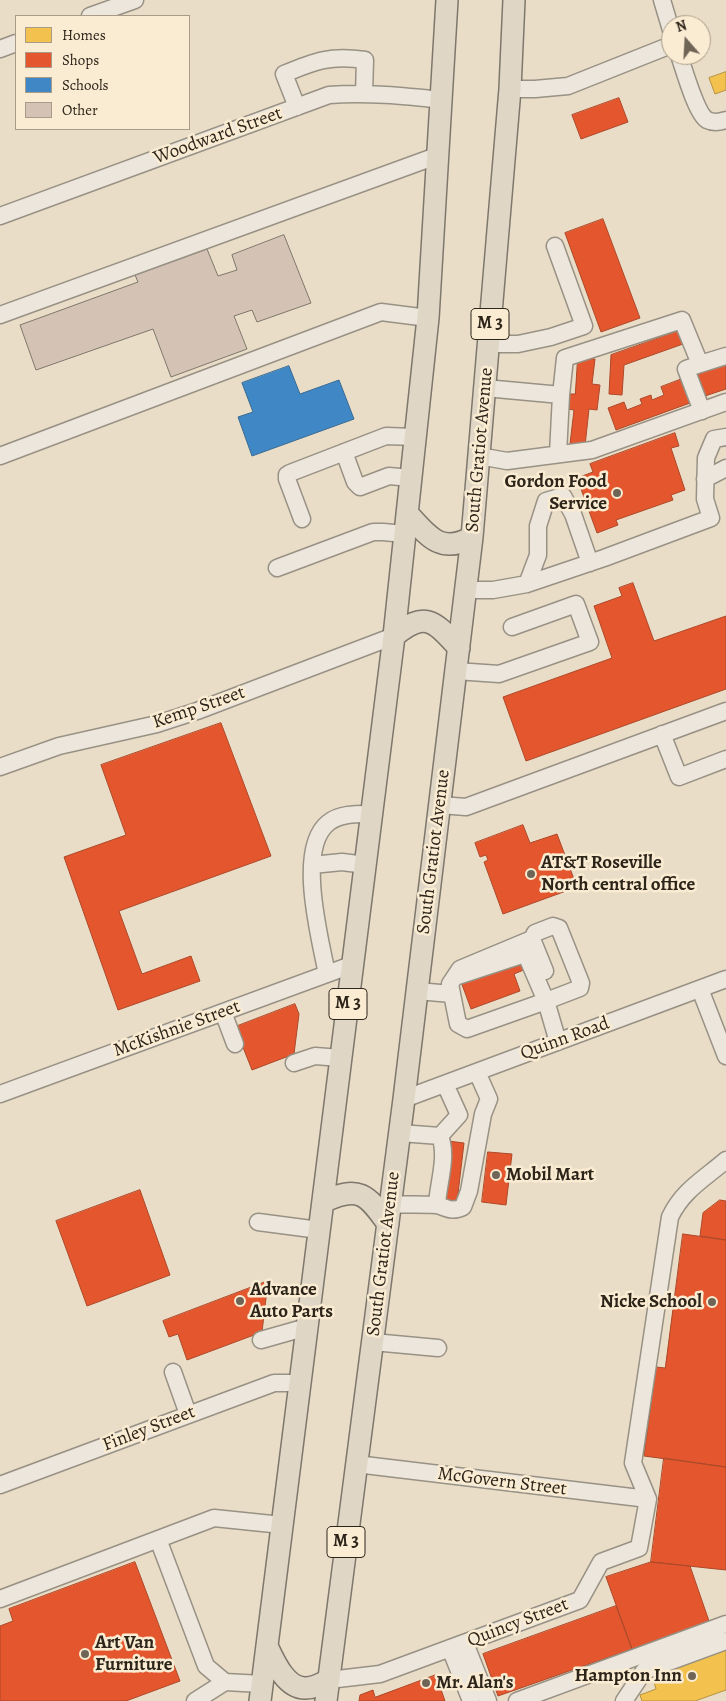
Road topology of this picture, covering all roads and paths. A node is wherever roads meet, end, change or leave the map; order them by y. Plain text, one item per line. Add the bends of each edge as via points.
1 (135, 0) edge
2 (447, 0) edge
3 (514, 0) edge
4 (662, 0) edge
5 (93, 15) edge
6 (666, 15) edge
7 (15, 43) edge
8 (0, 49) edge
9 (661, 49) edge
10 (683, 65) edge
11 (510, 89) junction
12 (364, 94) junction
13 (442, 100) junction
14 (297, 107) junction
15 (726, 120) edge
16 (439, 155) junction
17 (0, 216) edge
18 (555, 246) dead end
19 (0, 315) edge
20 (428, 318) junction
21 (488, 344) junction
22 (726, 356) edge
23 (700, 364) junction
24 (485, 388) junction
25 (561, 395) junction
26 (726, 402) edge
27 (702, 411) junction
28 (416, 437) junction
29 (726, 437) edge
30 (344, 452) junction
31 (558, 454) junction
32 (0, 456) edge
33 (479, 456) junction
34 (726, 468) edge
35 (411, 478) junction
36 (705, 479) junction
37 (302, 519) dead end
38 (406, 524) junction
39 (472, 537) junction
40 (590, 563) junction
41 (276, 568) dead end
42 (526, 584) junction
43 (466, 590) junction
44 (512, 627) dead end
45 (394, 636) junction
46 (459, 648) junction
47 (456, 671) junction
48 (726, 711) edge
49 (662, 734) junction
50 (726, 759) edge
51 (0, 767) edge
52 (440, 805) junction
53 (372, 814) junction
54 (312, 865) junction
55 (366, 865) junction
56 (532, 939) junction
57 (354, 964) junction
58 (327, 974) junction
59 (455, 977) junction
60 (726, 979) edge
61 (700, 989) junction
62 (418, 991) junction
63 (452, 994) junction
64 (551, 999) junction
65 (223, 1012) junction
66 (558, 1042) junction
67 (235, 1044) dead end
68 (726, 1056) edge
69 (342, 1058) junction
70 (294, 1064) dead end
71 (477, 1072) junction
72 (445, 1084) junction
73 (0, 1094) edge
74 (404, 1099) junction
75 (482, 1114) junction
76 (459, 1115) junction
77 (400, 1133) junction
78 (440, 1136) junction
79 (726, 1160) edge
80 (323, 1202) junction
81 (437, 1205) junction
82 (389, 1214) junction
83 (258, 1222) dead end
84 (319, 1230) junction
85 (307, 1327) junction
86 (262, 1340) dead end
87 (372, 1342) junction
88 (438, 1348) dead end
89 (173, 1372) dead end
90 (300, 1383) junction
91 (188, 1414) junction
92 (356, 1464) junction
93 (0, 1485) edge
94 (648, 1499) junction
95 (282, 1525) junction
96 (158, 1539) junction
97 (0, 1599) edge
98 (726, 1624) edge
99 (726, 1641) edge
100 (458, 1645) junction
101 (267, 1646) junction
102 (225, 1682) junction
103 (327, 1691) edge
104 (261, 1692) edge
105 (195, 1701) edge
106 (471, 1701) edge
107 (488, 1701) edge
108 (517, 1701) edge
109 (624, 1701) edge

1 - 5 street
2 - 13 main road, M 3
3 - 11 main road, South Gratiot Avenue / M 3
4 - 6 street
7 - 8 street
9 - 11 street via 568,86
10 - 15 street via 700,113 708,120
11 - 21 main road, South Gratiot Avenue / M 3
12 - 13 street, Woodward Street
12 - 14 street, Woodward Street via 329,95
12 - 14 street via 365,60 327,58 284,74
13 - 16 main road, M 3
14 - 17 street, Woodward Street
16 - 19 street
16 - 20 main road, M 3
18 - 21 street via 584,326 551,338 518,344
20 - 28 main road, M 3
20 - 32 street via 381,312
21 - 24 main road, South Gratiot Avenue / M 3
22 - 23 street
23 - 25 street via 682,320 565,358
23 - 27 street via 686,369
24 - 25 street
24 - 33 main road, South Gratiot Avenue / M 3
25 - 31 street
26 - 27 street
27 - 31 street via 592,450
28 - 30 street via 386,436
28 - 35 main road, M 3
29 - 36 street via 714,440 706,458
30 - 35 street via 360,487 389,476
30 - 37 street via 287,475
31 - 33 street via 506,461
33 - 39 main road, South Gratiot Avenue / M 3
34 - 36 street
35 - 38 main road, M 3
36 - 40 street via 705,499 711,518
38 - 39 main road via 444,544 461,544
38 - 41 street via 373,532
38 - 45 main road, M 3
39 - 43 main road, South Gratiot Avenue / M 3
40 - 42 street
40 - 42 street via 573,514 563,496 546,501 538,526 538,555
42 - 43 street via 493,590
43 - 46 main road, South Gratiot Avenue / M 3
44 - 47 street via 576,604 590,642 499,674
45 - 46 main road via 408,625 430,622 441,628
45 - 51 street, Kemp Street via 197,711 157,724 60,746
45 - 53 main road, M 3
46 - 47 main road, South Gratiot Avenue / M 3
47 - 52 main road, South Gratiot Avenue / M 3
48 - 49 street
49 - 50 street via 679,777
49 - 52 street via 466,807
52 - 62 main road, South Gratiot Avenue / M 3
53 - 54 street via 348,814 328,822 317,836
53 - 55 main road, M 3
54 - 55 street via 342,862
54 - 58 street via 312,894
55 - 57 main road, M 3
56 - 59 street via 460,969
56 - 64 street
56 - 64 street via 535,933 553,926 559,928 581,983 580,988
57 - 58 street, McKishnie Street
57 - 69 main road, M 3
58 - 65 street, McKishnie Street
59 - 63 street via 450,984
59 - 64 street via 522,955 528,957
60 - 61 street, Quinn Road
61 - 66 street, Quinn Road
61 - 68 street
62 - 63 street
62 - 74 main road, South Gratiot Avenue / M 3
63 - 64 street via 458,1024 467,1029
64 - 66 street
65 - 67 street
65 - 73 street, McKishnie Street
66 - 71 street, Quinn Road
69 - 70 street via 315,1056
69 - 80 main road, M 3
71 - 72 street, Quinn Road
71 - 75 street via 489,1099
72 - 74 street, Quinn Road
72 - 76 street
74 - 77 main road, South Gratiot Avenue / M 3
75 - 76 street
75 - 81 street via 466,1202 463,1208 456,1210
76 - 78 street
77 - 78 street
77 - 82 main road, South Gratiot Avenue / M 3
78 - 81 street via 442,1160
79 - 94 street via 688,1190 670,1217 633,1463
80 - 82 main road via 351,1193 364,1196
80 - 84 main road, M 3
81 - 82 street
82 - 87 main road, South Gratiot Avenue / M 3
83 - 84 street
84 - 85 main road, M 3
85 - 86 street
85 - 90 main road, M 3
87 - 88 street
87 - 92 main road, South Gratiot Avenue / M 3
89 - 91 street
90 - 91 street, Finley Street via 274,1383
90 - 95 main road, M 3
91 - 93 street, Finley Street
92 - 94 street, McGovern Street
92 - 103 main road, South Gratiot Avenue / M 3
94 - 100 street, Quincy Street via 639,1548 601,1562 580,1600
95 - 96 street via 214,1518
95 - 101 main road, M 3
96 - 97 street
96 - 102 street via 206,1666
98 - 108 street
99 - 109 street via 644,1671
100 - 103 street, Quincy Street
100 - 106 street
100 - 107 street
101 - 103 main road via 275,1664 295,1685
101 - 104 main road, M 3
102 - 104 street
102 - 105 street

